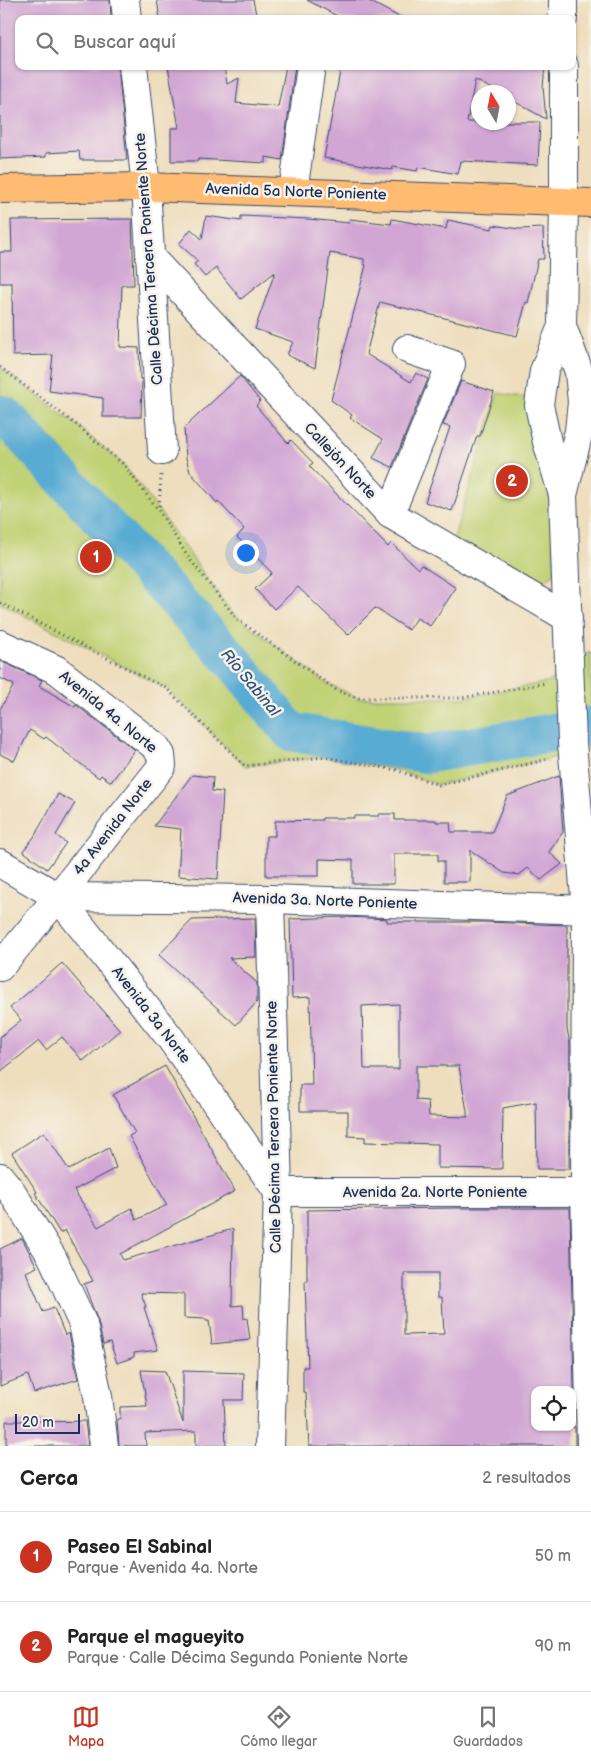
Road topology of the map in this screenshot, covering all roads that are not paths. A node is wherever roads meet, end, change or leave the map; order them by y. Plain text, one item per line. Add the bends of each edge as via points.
1 (125, 0) edge
2 (563, 0) edge
3 (127, 15) edge
4 (563, 15) edge
5 (132, 70) edge
6 (310, 70) edge
7 (564, 70) edge
8 (146, 186) junction
9 (0, 189) edge
10 (293, 192) junction
11 (564, 202) junction
12 (591, 203) edge
13 (150, 256) junction
14 (562, 326) junction
15 (407, 349) dead end
16 (162, 451) road end
17 (563, 495) junction
18 (390, 514) junction
19 (568, 618) junction
20 (0, 644) edge
21 (161, 755) joint
22 (0, 863) edge
23 (58, 897) junction
24 (270, 899) junction
25 (588, 909) edge
26 (0, 967) edge
27 (0, 1177) edge
28 (278, 1192) junction
29 (588, 1192) edge
30 (104, 1446) edge
31 (270, 1446) edge
32 (591, 1446) edge

1 - 3 street
2 - 4 street
5 - 8 street, Calle Décima Tercera Poniente Norte
6 - 10 street
7 - 11 street
8 - 9 main road, Avenida 5a Norte Poniente
8 - 10 main road, Avenida 5a Norte Poniente
8 - 13 street, Calle Décima Tercera Poniente Norte
10 - 11 main road, Avenida 5a Norte Poniente
11 - 12 main road, Avenida 5a Norte Poniente
11 - 14 street
13 - 16 street, Calle Décima Tercera Poniente Norte
13 - 18 street, Callejón Norte
14 - 17 street via 579,372 582,402 579,431
14 - 17 street via 544,372 539,405
15 - 18 street via 451,364
17 - 19 street
18 - 19 street, Callejón Norte
19 - 25 street via 572,748
20 - 21 street, Avenida 4a. Norte via 57,670 156,747
21 - 23 street, 4a Avenida Norte via 162,766
22 - 23 street, Avenida 3a Norte
23 - 24 street, Avenida 3a. Norte Poniente
23 - 26 street, 4a Avenida Norte
23 - 28 street, Avenida 3a Norte via 171,1039
24 - 25 street, Avenida 3a. Norte Poniente
24 - 28 street, Calle Décima Tercera Poniente Norte
25 - 29 street
27 - 30 street via 52,1257 83,1324 98,1396
28 - 29 street, Avenida 2a. Norte Poniente
28 - 31 street, Calle Décima Tercera Poniente Norte
29 - 32 street

